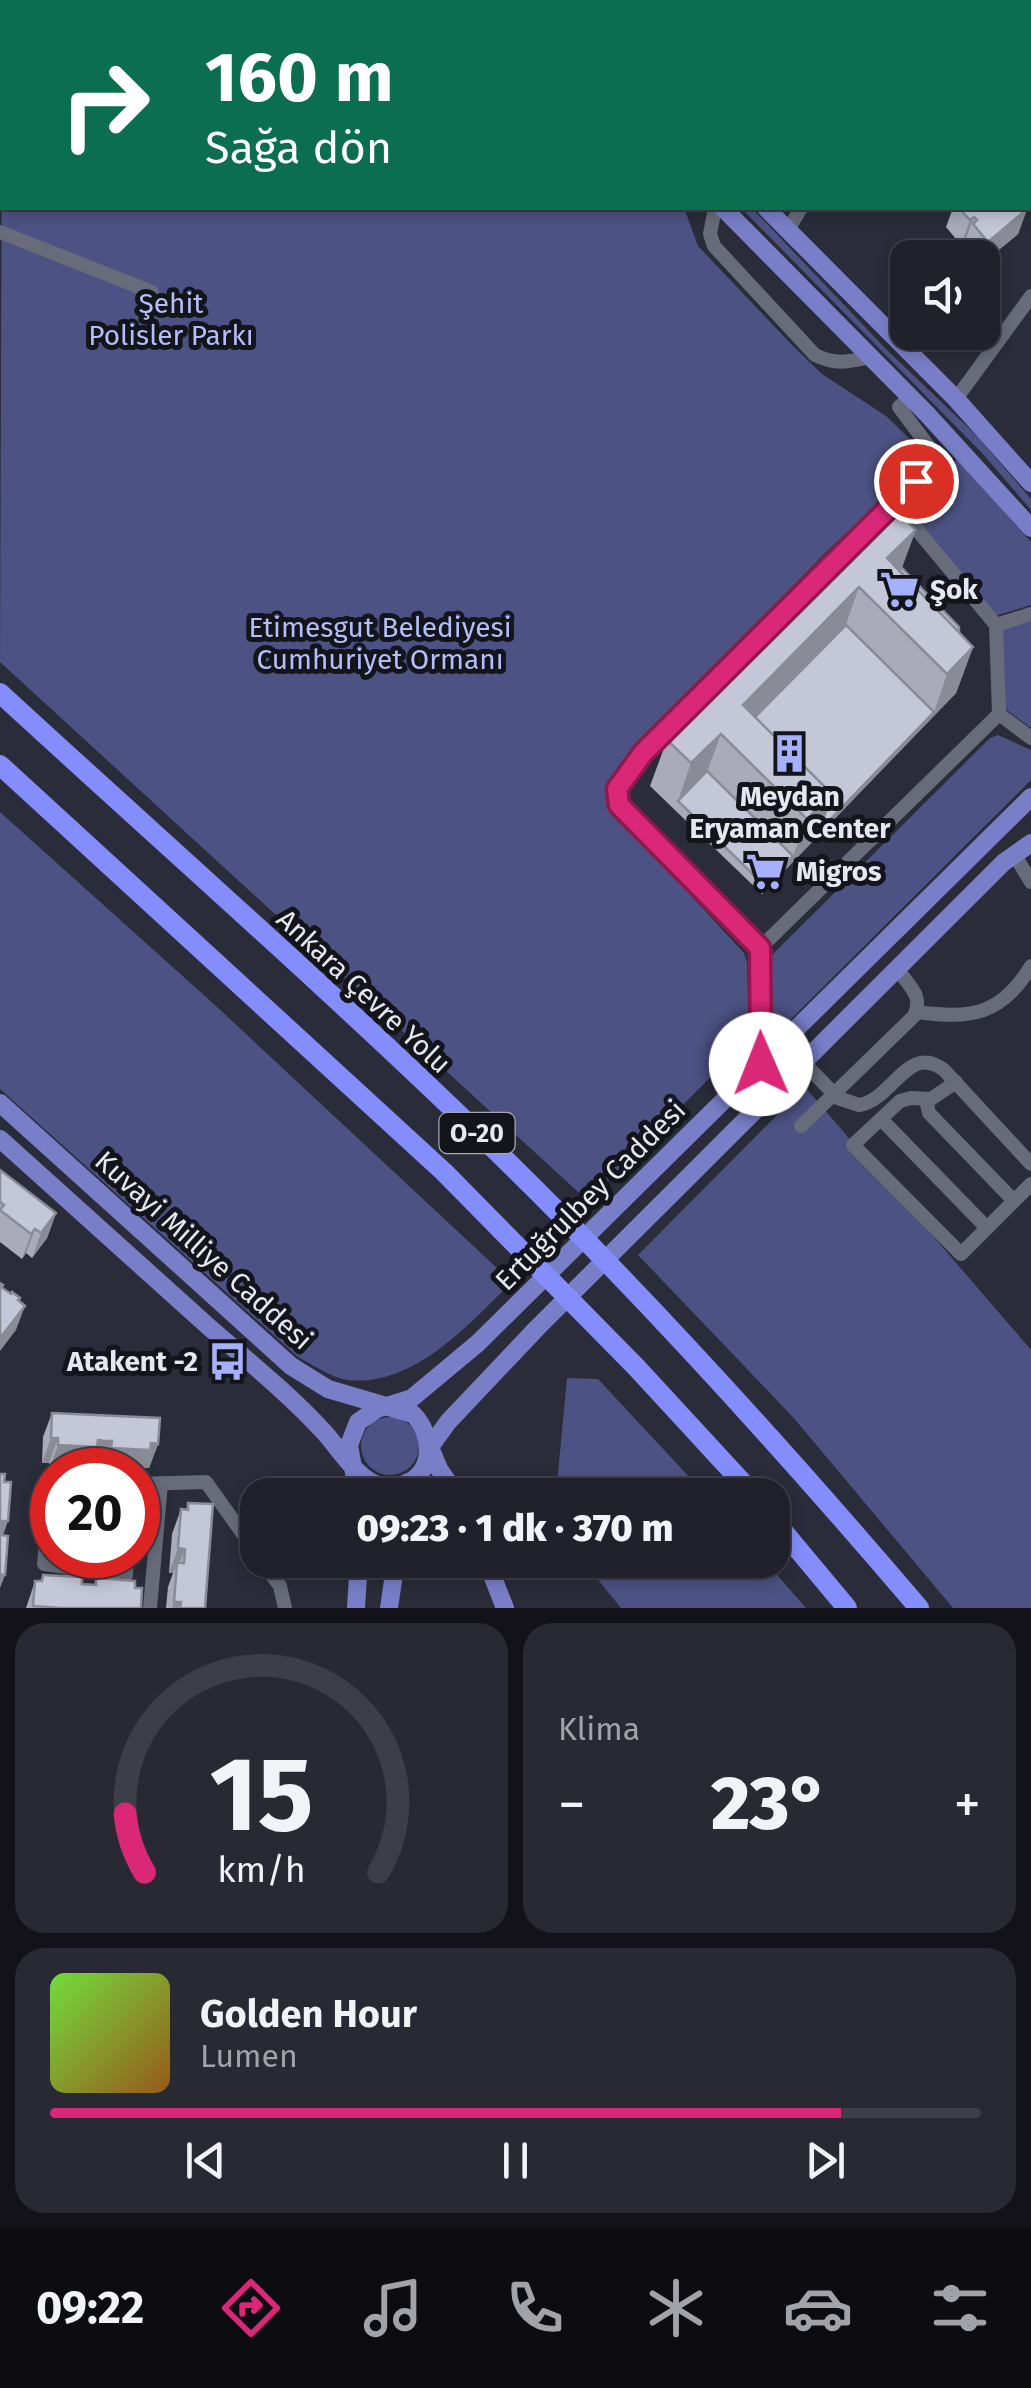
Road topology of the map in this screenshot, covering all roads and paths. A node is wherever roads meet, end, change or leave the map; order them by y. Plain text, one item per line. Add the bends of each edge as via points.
1 (715, 210) edge
2 (725, 210) edge
3 (768, 210) edge
4 (800, 210) edge
5 (788, 230) junction
6 (0, 232) edge
7 (152, 292) dead end
8 (1031, 296) edge
9 (870, 357) junction
10 (910, 397) junction
11 (956, 398) junction
12 (1031, 482) edge
13 (894, 502) junction
14 (1031, 528) edge
15 (1031, 614) edge
16 (996, 625) junction
17 (0, 694) edge
18 (999, 714) junction
19 (1031, 738) edge
20 (0, 765) edge
21 (1031, 797) edge
22 (1031, 842) edge
23 (1014, 854) junction
24 (1031, 882) edge
25 (760, 948) junction
26 (1031, 966) edge
27 (898, 969) junction
28 (917, 1012) junction
29 (804, 1063) junction
30 (761, 1064) junction
31 (956, 1082) junction
32 (833, 1094) junction
33 (926, 1100) junction
34 (0, 1103) edge
35 (881, 1119) junction
36 (802, 1126) dead end
37 (0, 1139) edge
38 (1031, 1164) edge
39 (1031, 1184) edge
40 (1014, 1202) junction
41 (987, 1228) junction
42 (390, 1407) junction
43 (430, 1446) junction
44 (356, 1468) junction
45 (357, 1478) edge
46 (367, 1478) edge
47 (416, 1478) edge
48 (445, 1478) edge
49 (738, 1478) edge
50 (161, 1483) joint
51 (240, 1529) edge
52 (790, 1540) edge
53 (274, 1578) edge
54 (358, 1578) edge
55 (393, 1578) edge
56 (493, 1578) edge
57 (150, 1608) edge
58 (285, 1608) edge
59 (356, 1608) edge
60 (389, 1608) edge
61 (505, 1608) edge
62 (847, 1608) edge
63 (918, 1608) edge

1 - 9 street via 714,246 815,354 843,363
2 - 9 main road
3 - 5 main road
4 - 5 street
5 - 11 main road
6 - 7 street
8 - 11 street
9 - 10 main road
10 - 13 street via 899,407 938,460
10 - 14 main road
11 - 12 main road
13 - 16 street
13 - 25 street via 643,753 617,789 619,805
15 - 16 street
16 - 18 street
17 - 63 highway, Ankara Çevre Yolu / O-20 via 483,1138 769,1434
18 - 19 street
18 - 25 street
20 - 49 highway, O-20 via 444,1172
21 - 30 main road, Ertuğrulbey Caddesi
22 - 23 main road, Ertuğrulbey Caddesi
23 - 24 street
23 - 27 main road, Ertuğrulbey Caddesi
25 - 30 street
26 - 28 street via 1011,994 981,1012
27 - 28 street via 917,996
27 - 29 main road, Ertuğrulbey Caddesi
28 - 32 street
29 - 32 street
29 - 43 main road, Ertuğrulbey Caddesi via 537,1328
30 - 42 main road, Ertuğrulbey Caddesi via 516,1306 424,1389
31 - 32 street via 926,1060 867,1104
31 - 33 street
31 - 38 street
32 - 36 street
33 - 35 street via 900,1101
33 - 40 street via 929,1114
34 - 42 main road, Kuvayi Milliye Caddesi via 292,1366 328,1389
35 - 41 street
35 - 41 street via 854,1145 961,1254
37 - 44 main road, Kuvayi Milliye Caddesi via 300,1408
39 - 40 street
40 - 41 street
42 - 43 main road via 413,1414
42 - 44 main road, Ertuğrulbey Caddesi via 366,1414 352,1433
43 - 47 main road, Ertuğrulbey Caddesi
43 - 48 main road
44 - 45 main road, Ertuğrulbey Caddesi
44 - 46 main road
50 - 51 street via 206,1482
50 - 57 street
52 - 62 highway
53 - 58 street
54 - 59 main road
55 - 60 main road
56 - 61 main road

